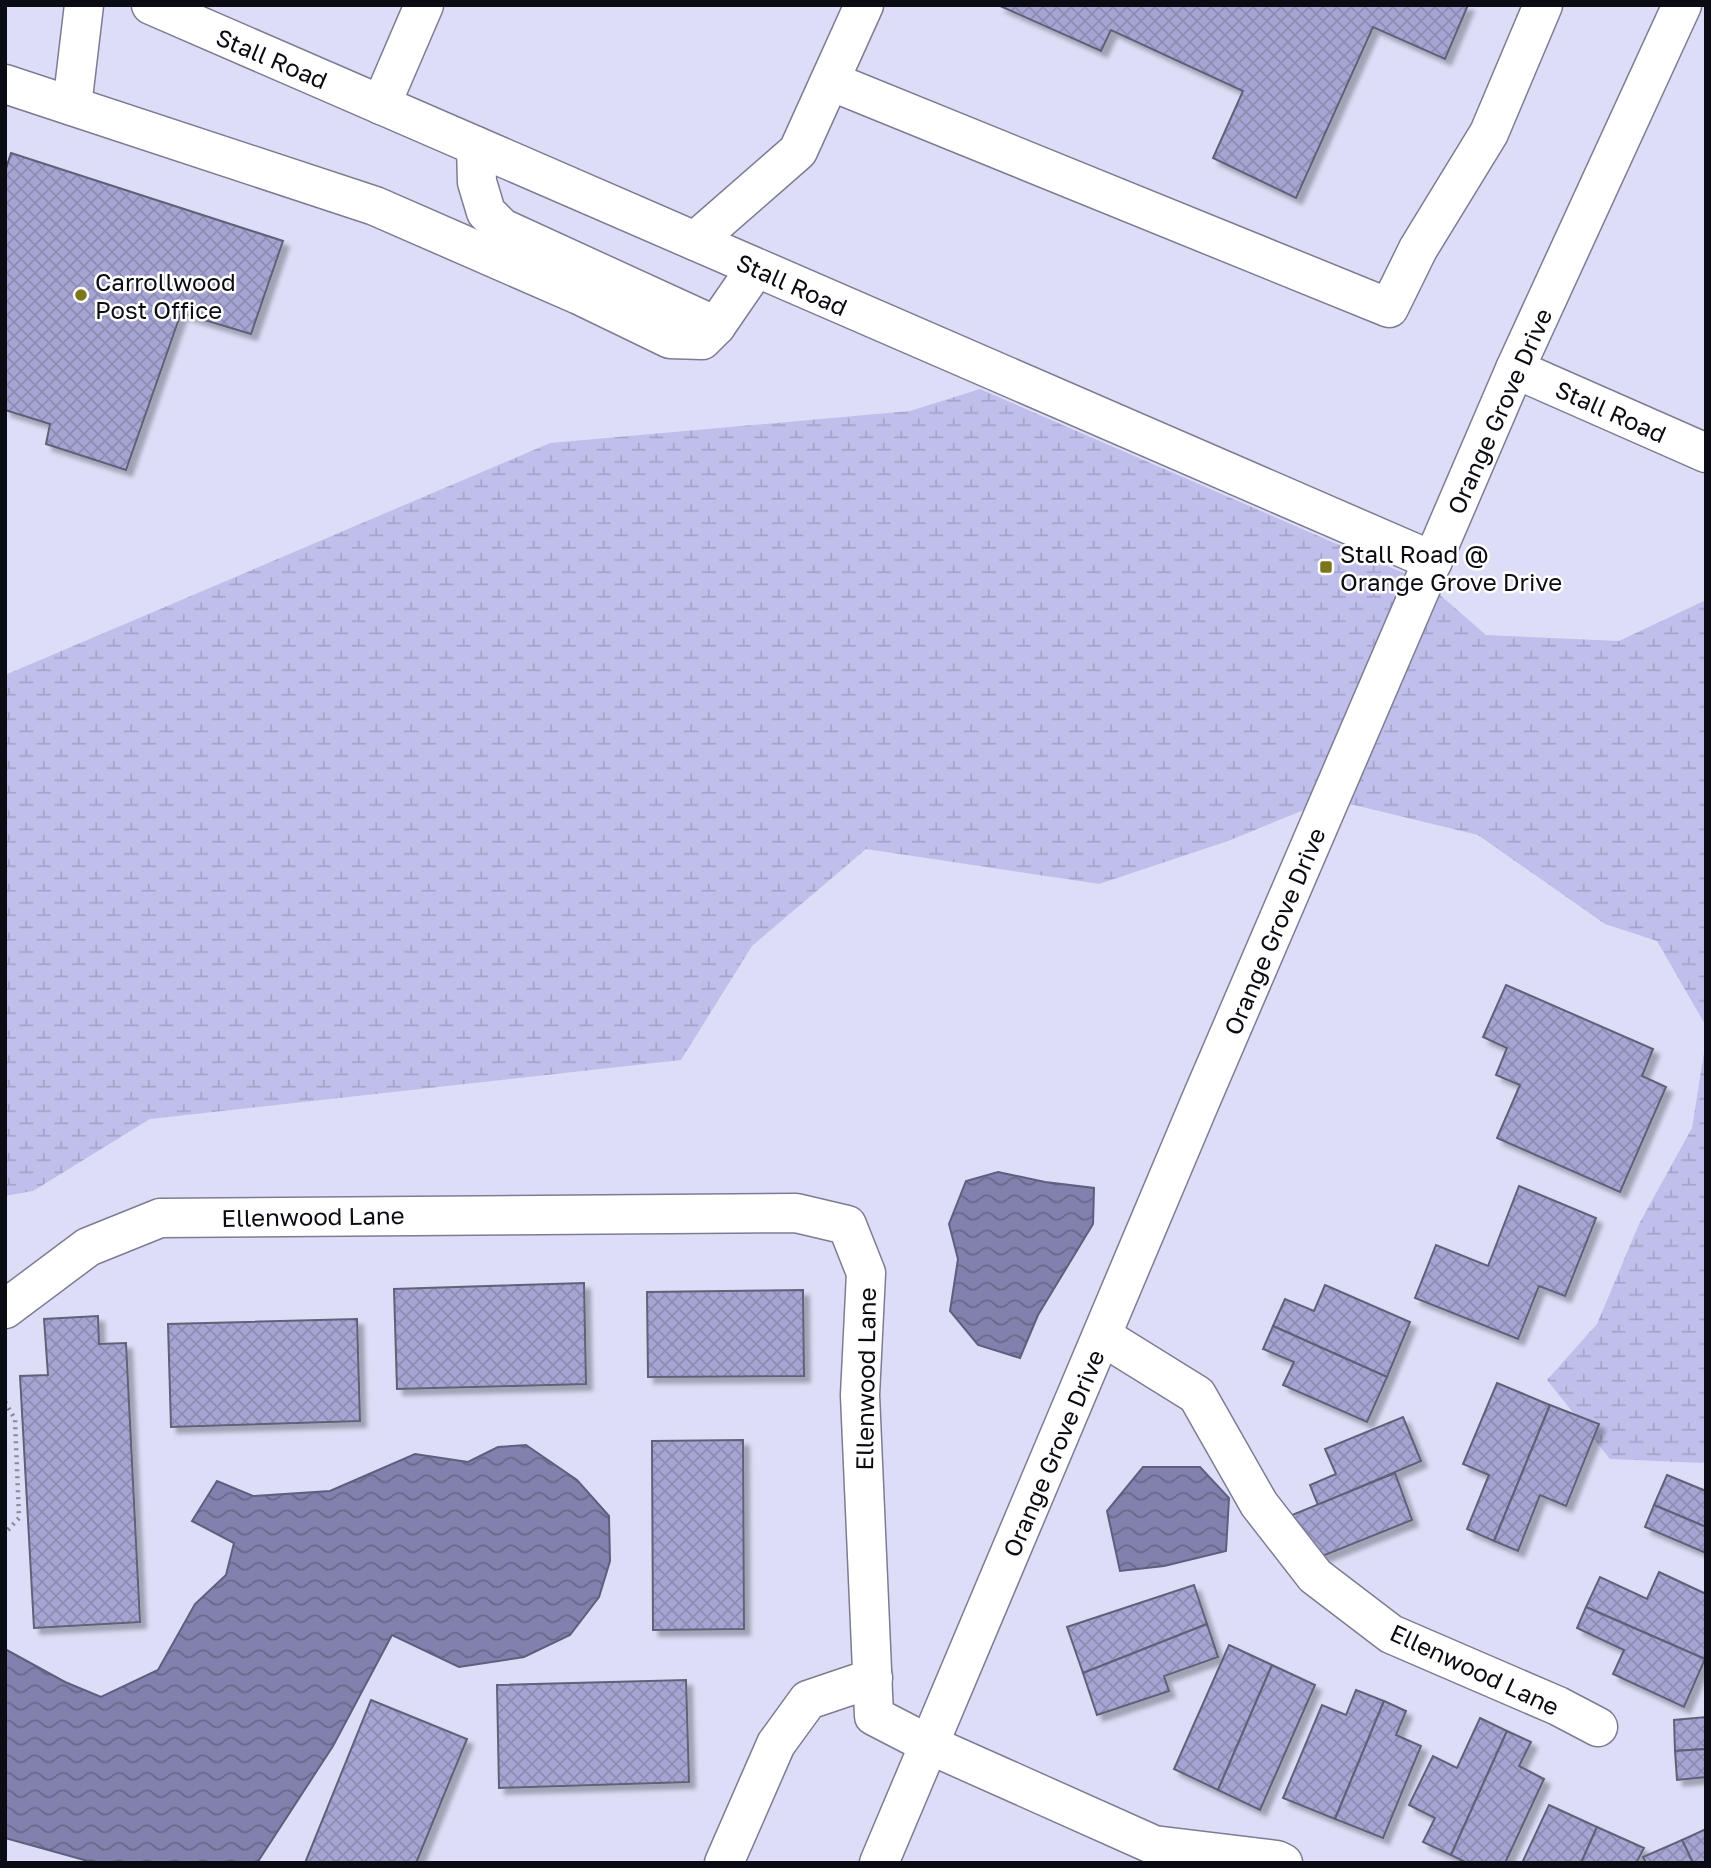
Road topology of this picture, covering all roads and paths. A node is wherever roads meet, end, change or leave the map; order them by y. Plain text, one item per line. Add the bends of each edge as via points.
1 (85, 5) edge
2 (151, 5) edge
3 (424, 5) edge
4 (864, 5) edge
5 (1543, 5) edge
6 (1682, 5) edge
7 (830, 81) junction
8 (5, 84) edge
9 (381, 104) junction
10 (72, 106) junction
11 (476, 146) junction
12 (695, 242) junction
13 (756, 268) junction
14 (716, 326) junction
15 (1515, 369) junction
16 (1706, 453) edge
17 (1433, 561) junction
18 (5, 1309) edge
19 (1102, 1336) junction
20 (5, 1402) edge
21 (5, 1533) edge
22 (873, 1678) junction
23 (1598, 1727) dead end
24 (930, 1745) junction
25 (1227, 1859) edge
26 (724, 1863) edge
27 (879, 1863) edge
28 (1283, 1863) edge

1 - 10 street
2 - 9 street, Stall Road
3 - 9 street
4 - 7 street
5 - 7 street via 1489,133 1418,249 1390,308
6 - 15 street, Orange Grove Drive
7 - 12 street via 798,151
8 - 10 street
9 - 11 street, Stall Road
10 - 14 street via 375,206 670,339 702,340
11 - 12 street, Stall Road
11 - 14 street via 477,182 486,212 502,228
12 - 13 street, Stall Road
13 - 14 street
13 - 17 street, Stall Road
15 - 16 street, Stall Road
15 - 17 street, Orange Grove Drive
17 - 19 street, Orange Grove Drive
18 - 22 street, Ellenwood Lane via 88,1247 160,1218 796,1213 847,1225 866,1273 860,1395
19 - 23 street, Ellenwood Lane via 1197,1395 1259,1504 1315,1576 1391,1634
19 - 24 street, Orange Grove Drive
20 - 21 path via 15,1419 19,1518
22 - 24 street, Ellenwood Lane via 874,1716
22 - 26 street via 808,1700 776,1744
24 - 25 street, Ellenwood Lane via 1154,1845
24 - 27 street, Orange Grove Drive
25 - 28 street, Ellenwood Lane

